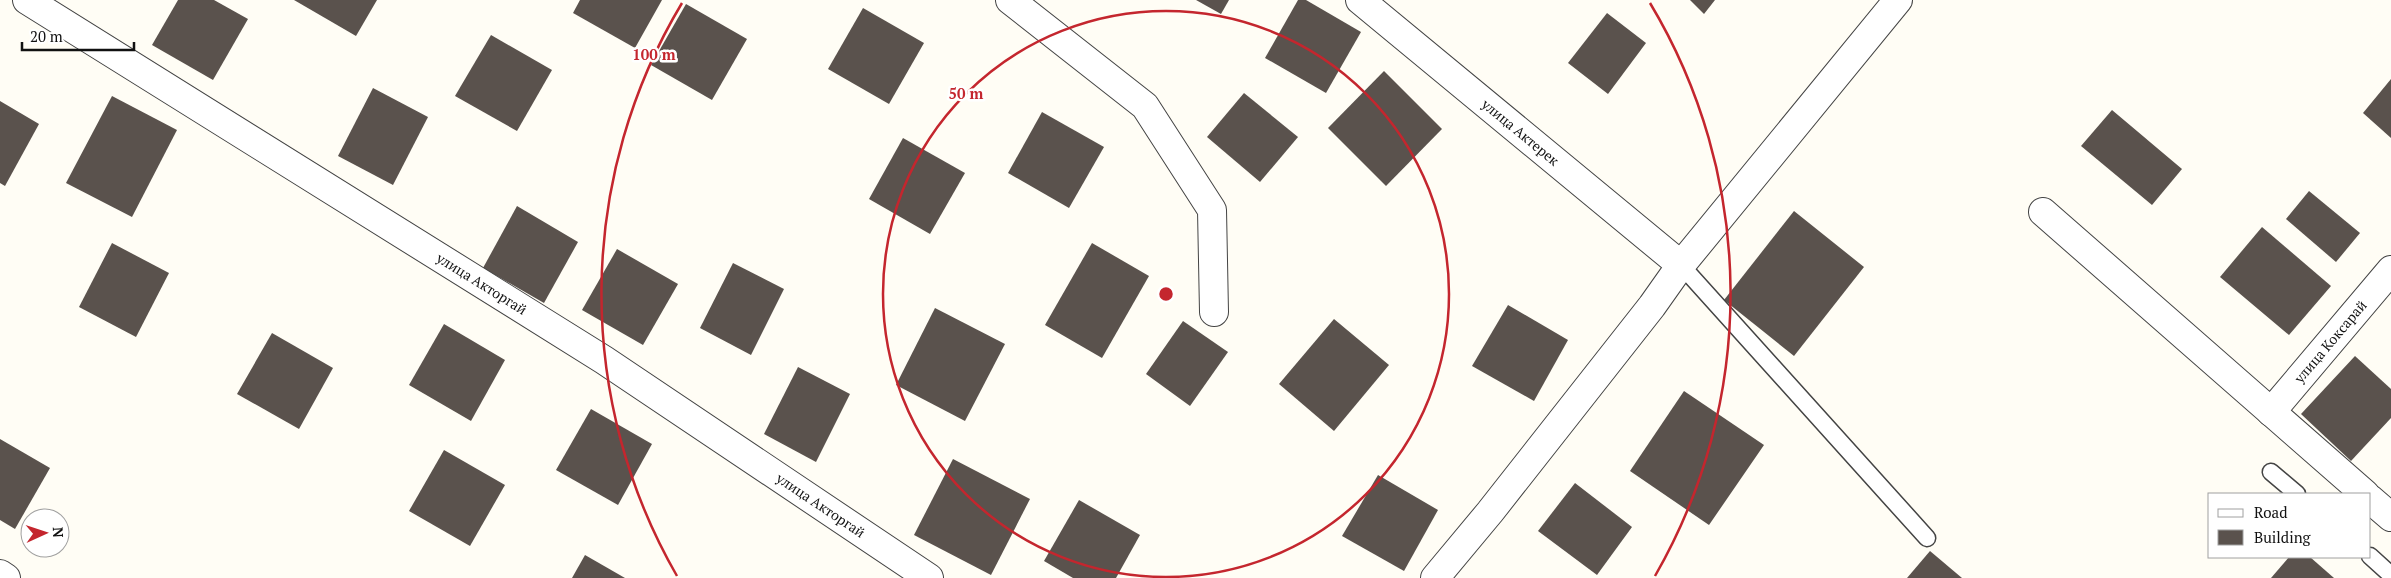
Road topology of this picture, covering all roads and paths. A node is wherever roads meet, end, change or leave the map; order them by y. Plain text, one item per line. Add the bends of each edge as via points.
1 (27, 0) edge
2 (1010, 0) edge
3 (1360, 0) edge
4 (1898, 0) edge
5 (2043, 212) dead end
6 (1681, 265) junction
7 (2391, 270) edge
8 (1214, 312) dead end
9 (2271, 412) junction
10 (2271, 472) dead end
11 (2296, 493) edge
12 (2364, 493) edge
13 (2371, 500) edge
14 (2391, 517) edge
15 (1926, 538) dead end
16 (2371, 557) edge
17 (0, 574) edge
18 (2391, 574) edge
19 (6, 578) edge
20 (929, 578) edge
21 (1435, 578) edge

1 - 20 street, улица Акторгай via 595,354
2 - 8 street via 1145,106 1212,210
3 - 6 street, улица Актерек
4 - 6 street
5 - 9 street
6 - 15 lane
6 - 21 street via 1634,329
7 - 9 street, улица Коксарай
9 - 12 street
10 - 11 lane
13 - 14 street
16 - 18 lane
17 - 19 street

